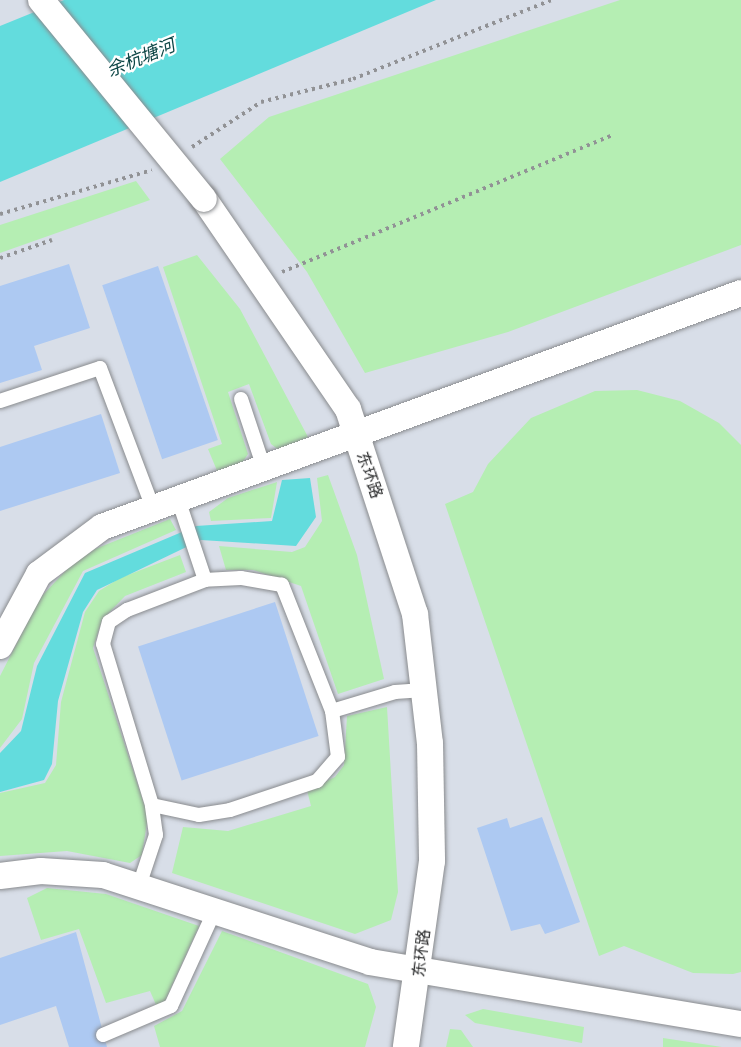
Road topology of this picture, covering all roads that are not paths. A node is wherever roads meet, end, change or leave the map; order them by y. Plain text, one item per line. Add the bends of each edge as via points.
1 (41, 0) edge
2 (741, 293) edge
3 (241, 399) dead end
4 (0, 401) edge
5 (357, 435) junction
6 (264, 468) junction
7 (178, 499) junction
8 (153, 508) junction
9 (205, 580) junction
10 (0, 646) edge
11 (424, 690) junction
12 (332, 711) junction
13 (152, 805) junction
14 (0, 876) edge
15 (139, 886) junction
16 (214, 912) junction
17 (419, 970) junction
18 (741, 1024) edge
19 (103, 1035) dead end
20 (406, 1047) edge

1 - 5 street, 东环路, bridge via 204,199 348,409
2 - 5 street
3 - 6 lane
4 - 8 lane via 100,368
5 - 6 street
5 - 11 street, 东环路 via 415,614
6 - 7 street
7 - 8 street
7 - 9 lane
8 - 10 street via 74,543 39,574
9 - 12 lane via 241,578 282,585
9 - 13 lane via 128,610 109,622 103,644
11 - 12 lane via 395,692
11 - 17 street, 东环路 via 432,861
12 - 13 lane via 338,757 317,781 199,815
13 - 15 lane via 156,835
14 - 15 street via 41,871 103,874
15 - 16 street
16 - 17 street via 370,962
16 - 19 lane via 171,1006
17 - 18 street
17 - 20 street, 东环路

